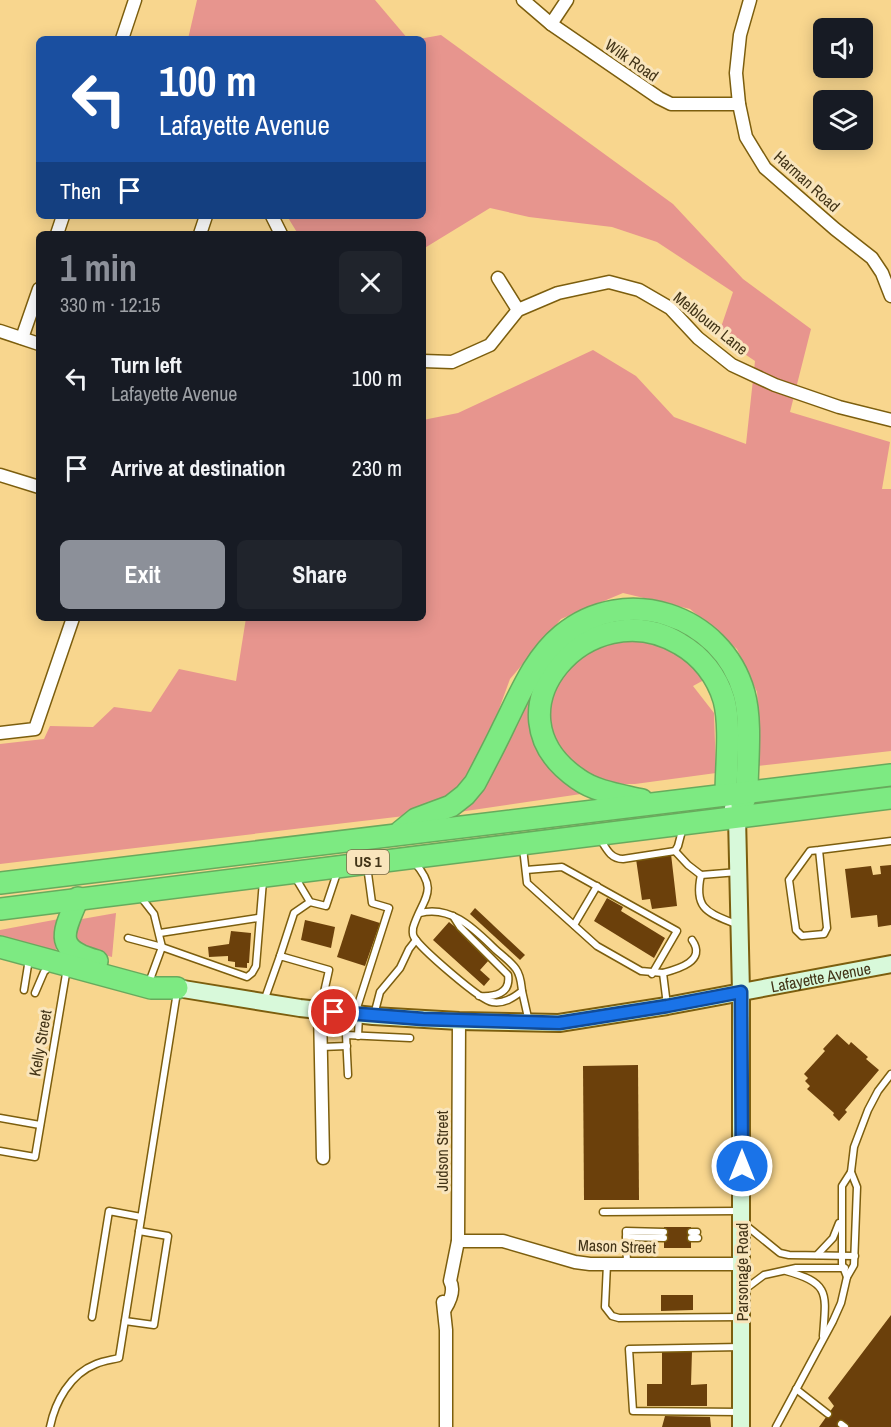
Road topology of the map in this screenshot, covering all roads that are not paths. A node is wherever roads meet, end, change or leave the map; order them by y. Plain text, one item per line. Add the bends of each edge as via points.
1 (135, 0) edge
2 (523, 0) edge
3 (567, 0) edge
4 (750, 0) edge
5 (552, 24) junction
6 (123, 36) edge
7 (738, 104) junction
8 (887, 269) edge
9 (498, 278) dead end
10 (891, 296) edge
11 (36, 298) edge
12 (518, 310) junction
13 (0, 331) edge
14 (22, 338) junction
15 (36, 343) edge
16 (426, 361) edge
17 (891, 420) edge
18 (0, 475) edge
19 (36, 487) edge
20 (73, 621) edge
21 (0, 733) edge
22 (891, 775) edge
23 (736, 794) junction
24 (891, 798) edge
25 (654, 804) junction
26 (737, 817) junction
27 (684, 823) junction
28 (598, 834) junction
29 (395, 836) junction
30 (891, 841) edge
31 (522, 844) junction
32 (675, 850) junction
33 (819, 850) junction
34 (410, 857) junction
35 (366, 862) junction
36 (340, 865) junction
37 (526, 870) junction
38 (291, 872) junction
39 (739, 872) junction
40 (264, 875) junction
41 (701, 875) junction
42 (0, 883) edge
43 (597, 886) junction
44 (135, 891) junction
45 (78, 898) junction
46 (310, 902) junction
47 (0, 909) edge
48 (420, 913) junction
49 (452, 916) junction
50 (258, 918) junction
51 (574, 925) junction
52 (741, 927) junction
53 (160, 933) junction
54 (128, 938) dead end
55 (416, 940) junction
56 (692, 940) dead end
57 (0, 947) edge
58 (162, 947) junction
59 (29, 955) junction
60 (280, 956) junction
61 (60, 964) junction
62 (891, 964) edge
63 (652, 974) junction
64 (663, 974) junction
65 (151, 977) junction
66 (177, 988) junction
67 (24, 990) dead end
68 (522, 991) junction
69 (741, 992) junction
70 (35, 993) dead end
71 (478, 996) junction
72 (263, 1002) junction
73 (667, 1006) junction
74 (320, 1010) junction
75 (363, 1015) junction
76 (399, 1018) junction
77 (459, 1021) junction
78 (529, 1023) junction
79 (358, 1036) junction
80 (398, 1037) junction
81 (410, 1038) dead end
82 (347, 1046) junction
83 (321, 1047) junction
84 (891, 1074) edge
85 (348, 1075) dead end
86 (0, 1118) edge
87 (40, 1125) junction
88 (0, 1151) edge
89 (323, 1158) dead end
90 (851, 1172) junction
91 (603, 1212) dead end
92 (841, 1216) junction
93 (141, 1217) junction
94 (742, 1217) junction
95 (139, 1231) junction
96 (664, 1235) dead end
97 (458, 1241) junction
98 (817, 1255) junction
99 (842, 1255) junction
100 (855, 1256) junction
101 (607, 1264) junction
102 (627, 1264) junction
103 (742, 1264) junction
104 (843, 1268) junction
105 (852, 1268) junction
106 (786, 1271) junction
107 (847, 1277) junction
108 (742, 1292) junction
109 (92, 1317) dead end
110 (742, 1317) junction
111 (124, 1321) junction
112 (823, 1341) junction
113 (742, 1347) junction
114 (796, 1389) junction
115 (828, 1414) dead end
116 (741, 1419) edge
117 (50, 1427) edge
118 (446, 1427) edge
119 (776, 1427) edge

1 - 6 street
2 - 5 street, Wilk Road
3 - 5 street
4 - 7 street, Harman Road via 737,54
5 - 7 street, Wilk Road via 671,104
7 - 8 street, Harman Road via 746,137 765,168
8 - 10 street, Harman Road
9 - 12 street
11 - 14 street
12 - 16 street, Melbloum Lane via 490,345 452,362
12 - 17 street, Melbloum Lane via 558,293 609,282 639,290 670,308 698,339 732,365 828,403
13 - 14 street
14 - 15 street
18 - 19 street
20 - 21 street via 35,729
22 - 23 highway, US 1
23 - 25 highway, US 1
23 - 25 highway via 724,700 703,662 689,649 659,634 627,630 595,637 568,655 550,676 539,708 541,730 560,764 579,781
23 - 26 highway
23 - 29 highway via 748,709 730,663 706,634 677,617 639,609 621,610 588,618 561,635 526,683 475,783 452,806 416,819
24 - 26 highway, US 1
25 - 29 highway, US 1
26 - 27 highway, US 1
26 - 39 street, Parsonage Road
27 - 28 highway, US 1
27 - 32 lane
28 - 31 highway, US 1
28 - 32 lane via 616,859
29 - 42 highway, US 1
30 - 33 lane
31 - 34 highway, US 1
31 - 37 lane
32 - 41 lane
33 - 33 lane via 827,928 824,934 802,936 796,930 789,880 810,851
34 - 35 highway, US 1
34 - 48 lane via 427,879
35 - 36 highway, US 1
35 - 75 lane via 372,903 389,908
36 - 38 highway, US 1
36 - 46 lane via 326,906
37 - 43 lane via 562,867
37 - 51 lane via 526,883
38 - 40 highway, US 1
38 - 46 lane
39 - 41 lane
39 - 52 street, Parsonage Road
40 - 44 highway, US 1
40 - 50 lane
41 - 52 lane via 704,909
43 - 51 lane
43 - 63 lane via 677,931
44 - 45 highway, US 1
44 - 53 lane via 154,914
45 - 47 highway, US 1
45 - 65 highway via 65,931 70,950 81,957
46 - 60 lane via 294,913
48 - 49 lane via 434,911
48 - 55 lane via 413,928
49 - 68 lane via 467,923 515,967
49 - 71 lane via 508,975 508,985 502,993
50 - 53 lane
50 - 58 lane via 256,966 247,977
51 - 63 lane via 603,950
52 - 69 street, Parsonage Road
53 - 58 lane
54 - 58 lane
55 - 71 lane
55 - 75 lane via 400,968
56 - 64 lane via 697,952 692,961
57 - 59 highway
58 - 65 lane
59 - 61 highway
59 - 67 lane
60 - 72 lane
60 - 74 lane via 329,970
61 - 66 highway via 151,988
61 - 70 lane via 44,972
61 - 87 lane, Kelly Street
62 - 69 street, Lafayette Avenue
63 - 64 lane
64 - 73 lane
65 - 66 highway
66 - 72 street, Lafayette Avenue
66 - 93 lane
68 - 71 lane via 500,1002
68 - 78 lane
69 - 73 street, Lafayette Avenue
69 - 94 street, Parsonage Road
72 - 74 street, Lafayette Avenue
73 - 78 street, Lafayette Avenue via 581,1020
74 - 75 street, Lafayette Avenue
74 - 83 street
75 - 76 street, Lafayette Avenue
75 - 79 lane
76 - 77 street, Lafayette Avenue
76 - 80 lane
77 - 78 street, Lafayette Avenue
77 - 97 street, Judson Street
79 - 80 lane
79 - 82 lane via 346,1035
80 - 81 lane
82 - 83 lane
82 - 85 lane
83 - 89 street
84 - 90 lane via 868,1110 854,1147
86 - 87 lane
87 - 88 lane, Kelly Street via 35,1157
90 - 92 lane via 842,1186
90 - 100 lane via 857,1187
91 - 94 lane
92 - 98 lane via 833,1238
92 - 99 lane
93 - 95 lane
93 - 109 lane via 109,1211
94 - 98 lane via 780,1253
94 - 103 street, Parsonage Road
95 - 111 lane
95 - 111 lane via 168,1236 154,1325
96 - 102 lane via 626,1231
97 - 101 street, Mason Street via 503,1241 575,1262
97 - 118 street, Judson Street via 450,1281 451,1300 445,1309
98 - 99 lane
99 - 100 lane
99 - 104 lane
100 - 105 lane
101 - 102 street, Mason Street
101 - 110 lane via 605,1307 612,1316
102 - 103 street, Mason Street
103 - 108 street, Parsonage Road
104 - 105 lane
104 - 106 lane
104 - 107 lane
105 - 107 lane
106 - 108 lane via 764,1275
106 - 112 lane via 813,1280 822,1288 826,1301
107 - 112 lane via 841,1303
108 - 110 street, Parsonage Road
110 - 113 street, Parsonage Road
111 - 117 lane via 119,1358 94,1364 73,1380 60,1395
112 - 114 lane
113 - 116 street, Parsonage Road
113 - 116 lane via 629,1349 633,1411
114 - 115 lane
114 - 119 lane

